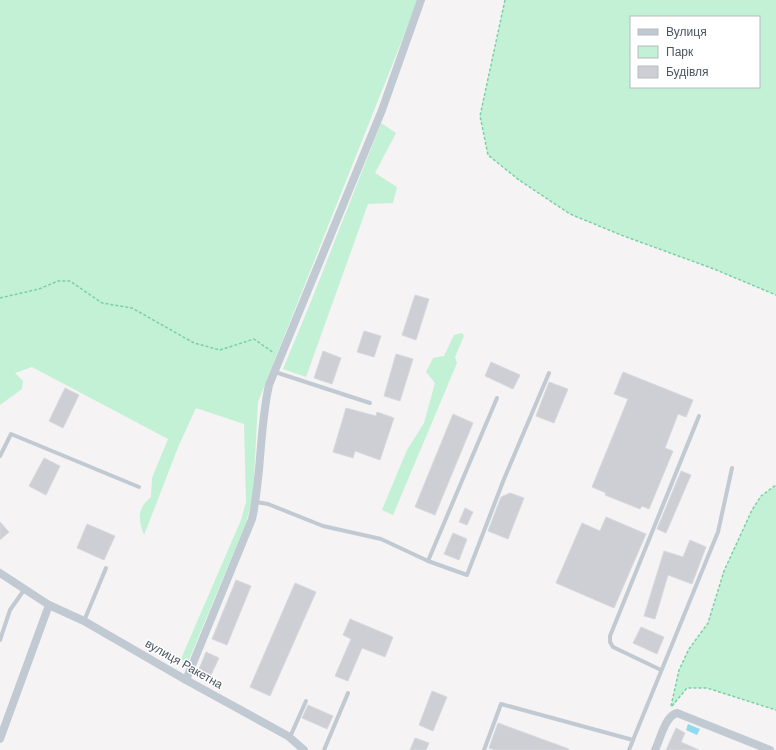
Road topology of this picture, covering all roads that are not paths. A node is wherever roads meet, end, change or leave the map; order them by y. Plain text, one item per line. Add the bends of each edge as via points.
1 (421, 0) edge
2 (275, 372) junction
3 (549, 373) dead end
4 (496, 398) dead end
5 (370, 403) dead end
6 (699, 416) dead end
7 (0, 456) edge
8 (732, 468) dead end
9 (139, 487) dead end
10 (256, 502) junction
11 (428, 561) junction
12 (106, 568) dead end
13 (0, 573) edge
14 (24, 590) junction
15 (49, 605) junction
16 (84, 621) junction
17 (0, 640) edge
18 (662, 670) junction
19 (186, 680) junction
20 (348, 693) dead end
21 (306, 701) dead end
22 (290, 738) junction
23 (0, 739) edge
24 (633, 740) junction
25 (304, 750) edge
26 (324, 750) edge
27 (484, 750) edge
28 (629, 750) edge
29 (656, 750) edge
30 (770, 750) edge

1 - 2 street via 382,110
2 - 5 lane
2 - 10 street via 264,407
3 - 11 lane via 467,576
4 - 11 lane
6 - 18 lane via 610,636 613,647
7 - 9 lane via 11,434
8 - 18 lane via 718,532
10 - 11 lane via 268,504 323,526 381,540
10 - 19 street via 252,519
12 - 16 lane
13 - 14 street, вулиця Ракетна
14 - 15 street, вулиця Ракетна
14 - 17 lane via 10,610
15 - 16 street, вулиця Ракетна
15 - 23 street
16 - 19 street, вулиця Ракетна
18 - 24 lane
19 - 22 street, вулиця Ракетна
20 - 26 lane
21 - 22 lane
22 - 25 street, вулиця Ракетна
24 - 27 lane via 502,704
24 - 28 lane
29 - 30 street via 673,714 680,713

